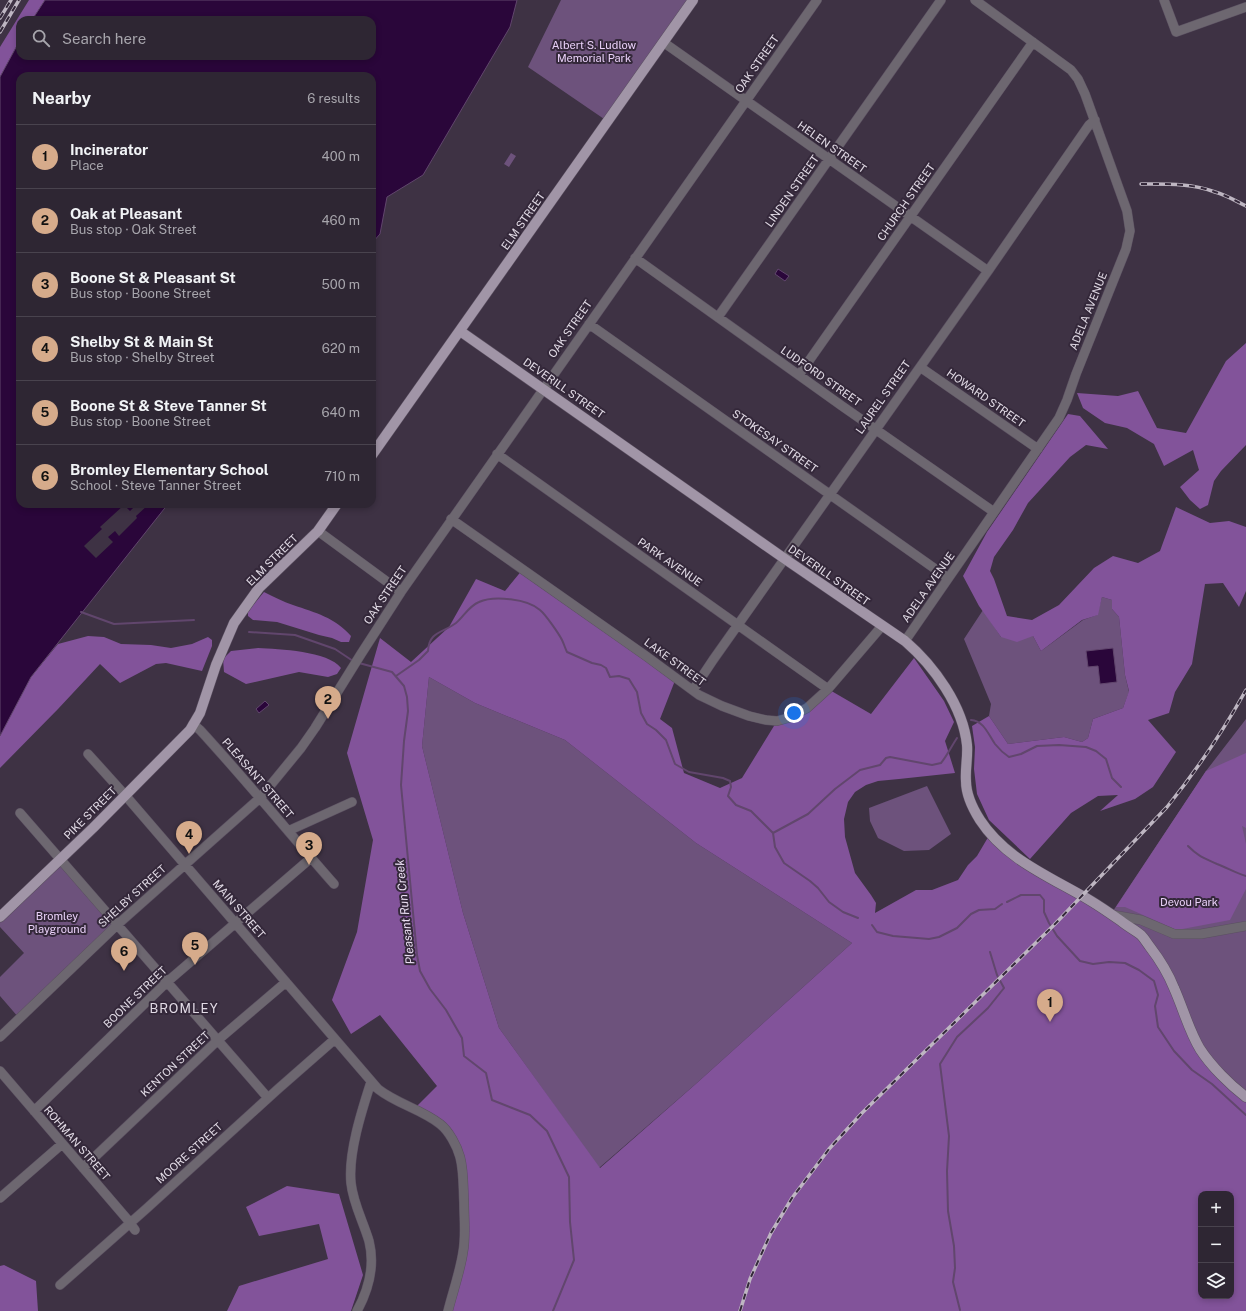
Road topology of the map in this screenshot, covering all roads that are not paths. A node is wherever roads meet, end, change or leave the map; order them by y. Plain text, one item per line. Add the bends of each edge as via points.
1 (693, 0) edge
2 (817, 0) edge
3 (941, 0) edge
4 (975, 0) edge
5 (1164, 0) edge
6 (987, 3) edge
7 (1246, 7) edge
8 (663, 42) junction
9 (1033, 42) junction
10 (746, 100) junction
11 (1095, 120) junction
12 (829, 159) junction
13 (910, 216) junction
14 (635, 258) junction
15 (988, 271) junction
16 (718, 317) junction
17 (589, 324) junction
18 (460, 331) junction
19 (920, 367) junction
20 (799, 375) junction
21 (544, 389) junction
22 (876, 429) junction
23 (376, 449) edge
24 (1038, 449) junction
25 (497, 454) junction
26 (830, 494) junction
27 (334, 508) edge
28 (994, 512) junction
29 (451, 519) junction
30 (318, 531) junction
31 (785, 559) junction
32 (948, 578) junction
33 (400, 592) junction
34 (738, 626) junction
35 (882, 626) junction
36 (905, 641) junction
37 (828, 689) junction
38 (693, 690) junction
39 (193, 724) junction
40 (310, 736) joint
41 (88, 754) dead end
42 (125, 795) junction
43 (260, 798) junction
44 (352, 802) dead end
45 (20, 813) dead end
46 (288, 831) junction
47 (312, 858) junction
48 (60, 859) junction
49 (186, 865) junction
50 (334, 884) dead end
51 (1111, 914) junction
52 (0, 916) edge
53 (235, 923) junction
54 (116, 925) junction
55 (1246, 926) edge
56 (167, 982) junction
57 (286, 982) junction
58 (0, 1037) edge
59 (335, 1039) junction
60 (218, 1040) junction
61 (0, 1071) edge
62 (372, 1082) junction
63 (1246, 1097) edge
64 (268, 1098) junction
65 (34, 1111) junction
66 (62, 1144) junction
67 (83, 1168) junction
68 (0, 1198) edge
69 (132, 1227) junction
70 (60, 1284) dead end
71 (357, 1311) edge
72 (448, 1311) edge

1 - 8 main road, ELM STREET
2 - 10 street, OAK STREET
3 - 12 street, LINDEN STREET
4 - 6 street, ADELA AVENUE
5 - 7 street via 1176,32
6 - 9 street, ADELA AVENUE
8 - 10 street, HELEN STREET
8 - 18 main road, ELM STREET
9 - 11 street, ADELA AVENUE via 1074,73
9 - 13 street, CHURCH STREET
10 - 12 street, HELEN STREET
10 - 14 street, OAK STREET
11 - 15 street, LAUREL STREET via 1089,125
11 - 24 street, ADELA AVENUE via 1130,220 1129,236 1067,400 1059,418
12 - 13 street, HELEN STREET
12 - 16 street, LINDEN STREET
13 - 15 street, HELEN STREET
13 - 20 street, CHURCH STREET
14 - 16 street, LUDFORD STREET
14 - 17 street, OAK STREET
15 - 19 street, LAUREL STREET
16 - 20 street, LUDFORD STREET
17 - 21 street, OAK STREET
17 - 26 street, STOKESAY STREET
18 - 21 main road, DEVERILL STREET
18 - 23 main road, ELM STREET
19 - 22 street, LAUREL STREET
19 - 24 street, HOWARD STREET
20 - 22 street, LUDFORD STREET
21 - 25 street, OAK STREET
21 - 31 main road, DEVERILL STREET
22 - 26 street, LAUREL STREET
22 - 28 street, LUDFORD STREET
24 - 28 street, ADELA AVENUE
25 - 29 street, OAK STREET
25 - 34 street, PARK AVENUE
26 - 31 street, LAUREL STREET
26 - 32 street, STOKESAY STREET
27 - 30 main road, ELM STREET
28 - 32 street, ADELA AVENUE
29 - 33 street, OAK STREET
29 - 38 street, LAKE STREET
30 - 33 street
30 - 39 main road, ELM STREET via 259,588 234,623
31 - 34 street, LAUREL STREET
31 - 35 main road, DEVERILL STREET
32 - 36 street, ADELA AVENUE
33 - 40 street, OAK STREET
34 - 37 street, PARK AVENUE
34 - 38 street, LAUREL STREET
35 - 36 main road, DEVERILL STREET
35 - 37 street, LAKE STREET
36 - 51 main road, DEVERILL STREET via 919,653 940,679 952,700 967,746 966,782 970,802 990,834 1021,861
37 - 38 street, LAKE STREET via 806,708 777,721 748,716 710,701
39 - 42 main road, PIKE STREET
39 - 43 street, PLEASANT STREET
40 - 43 street, SHELBY STREET
41 - 42 street, MAIN STREET
42 - 48 main road, PIKE STREET
42 - 49 street, MAIN STREET
43 - 46 street, PLEASANT STREET
43 - 49 street, SHELBY STREET
44 - 46 street
45 - 48 street
46 - 47 street, PLEASANT STREET
47 - 50 street, PLEASANT STREET
47 - 53 street, BOONE STREET
48 - 52 main road, PIKE STREET
48 - 54 street
49 - 53 street, MAIN STREET
49 - 54 street, SHELBY STREET
51 - 55 street via 1141,920 1174,934 1201,934
51 - 63 main road, DEVERILL STREET via 1141,935 1158,957 1174,987 1200,1049 1216,1069
53 - 56 street, BOONE STREET
53 - 57 street, MAIN STREET
54 - 56 street
54 - 58 street, SHELBY STREET
56 - 60 street
56 - 65 street, BOONE STREET
57 - 59 street, MAIN STREET
57 - 60 street, KENTON STREET
59 - 62 street, MAIN STREET
59 - 64 street, MOORE STREET
60 - 64 street
60 - 67 street, KENTON STREET
61 - 65 street, ROHMAN STREET
62 - 71 street via 360,1120 350,1170 350,1183 368,1239 372,1264 364,1298
62 - 72 street, MAIN STREET via 392,1100 440,1124 449,1133 460,1157 463,1175 464,1241 457,1281
64 - 69 street, MOORE STREET
65 - 66 street, ROHMAN STREET
66 - 67 street, ROHMAN STREET
66 - 68 street
67 - 69 street, ROHMAN STREET
69 - 70 street, MOORE STREET

